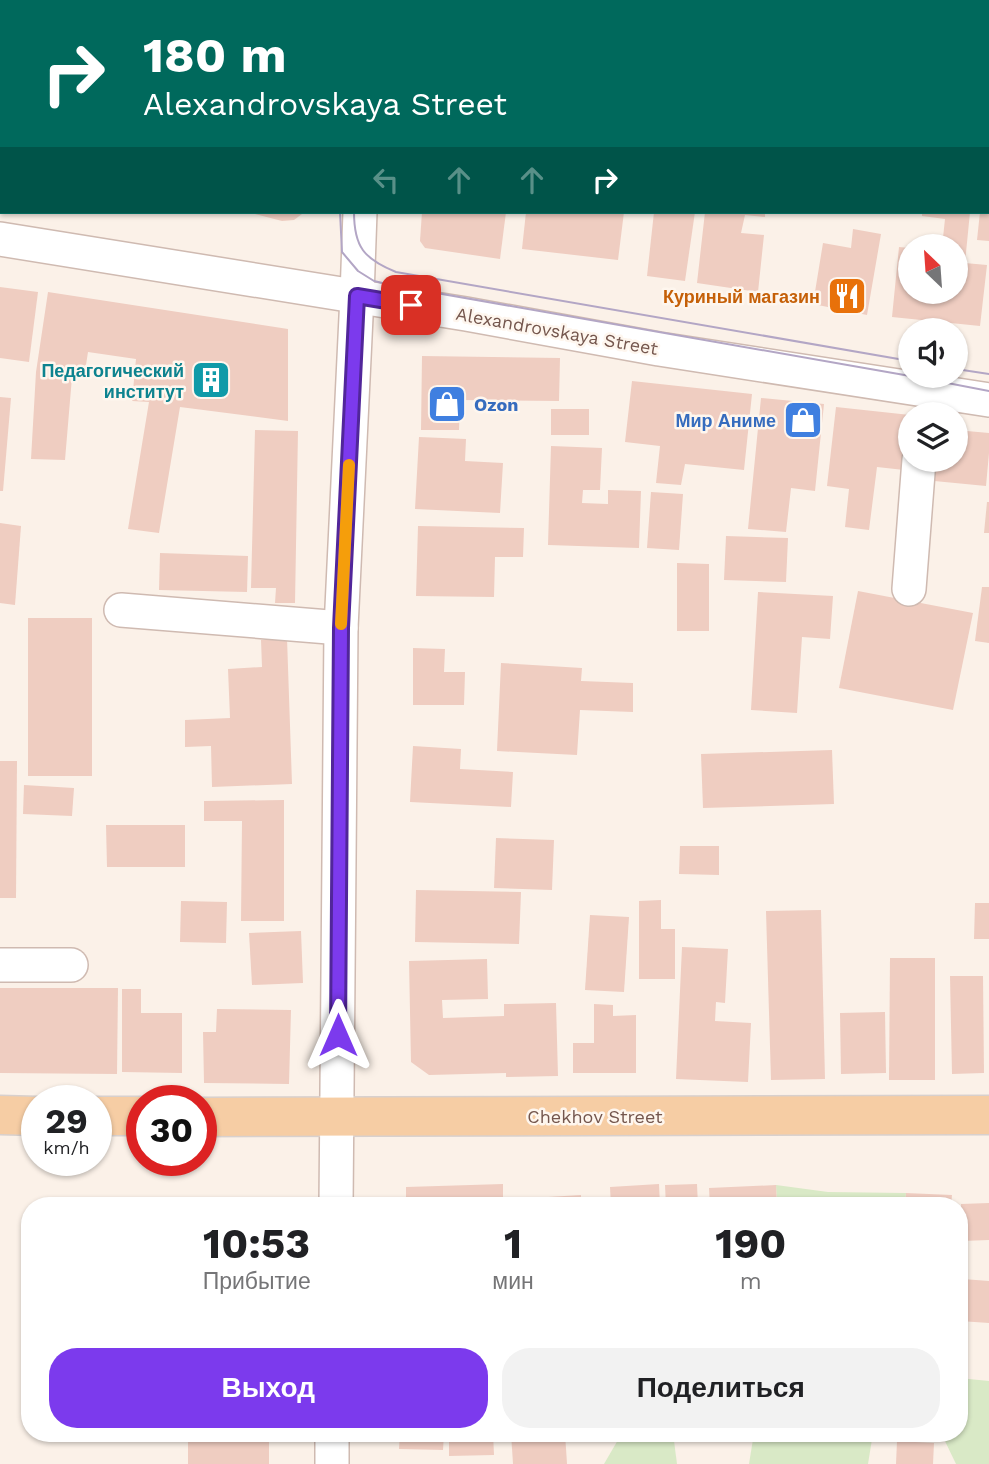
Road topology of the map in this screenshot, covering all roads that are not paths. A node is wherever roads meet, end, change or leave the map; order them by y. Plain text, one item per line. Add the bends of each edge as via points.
1 (359, 214) edge
2 (0, 239) edge
3 (357, 296) junction
4 (989, 400) edge
5 (923, 402) edge
6 (918, 472) edge
7 (909, 589) dead end
8 (121, 610) dead end
9 (341, 628) junction
10 (0, 965) edge
11 (71, 965) dead end
12 (0, 1115) edge
13 (989, 1115) edge
14 (21, 1116) edge
15 (217, 1116) edge
16 (337, 1116) junction
17 (336, 1197) edge
18 (332, 1442) edge
19 (332, 1464) edge

1 - 3 street
2 - 3 street, Alexandrovskaya Street
3 - 5 street, Alexandrovskaya Street
3 - 9 street
4 - 5 street, Alexandrovskaya Street
6 - 7 street
8 - 9 street
9 - 16 street
10 - 11 street
12 - 14 main road
13 - 16 main road, Chekhov Street
15 - 16 main road, Chekhov Street
16 - 17 street
18 - 19 street

